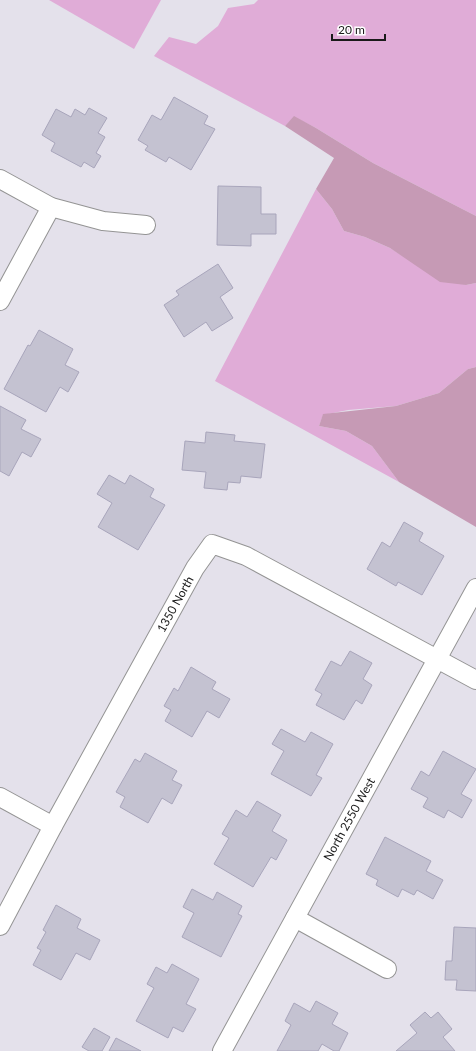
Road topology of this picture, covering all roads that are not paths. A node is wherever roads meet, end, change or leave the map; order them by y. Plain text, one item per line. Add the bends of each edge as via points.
1 (0, 179) edge
2 (51, 207) junction
3 (146, 225) dead end
4 (0, 301) edge
5 (476, 588) edge
6 (437, 658) junction
7 (476, 680) edge
8 (0, 798) edge
9 (53, 826) junction
10 (295, 918) junction
11 (0, 926) edge
12 (386, 969) dead end
13 (222, 1051) edge

1 - 2 street
2 - 3 street via 103,221
2 - 4 street
5 - 6 street, North 2550 West
6 - 7 street, 1350 North
6 - 9 street, 1350 North via 246,556 212,544 195,568
6 - 10 street, North 2550 West
8 - 9 street
9 - 11 street, 1350 North
10 - 12 street
10 - 13 street, North 2550 West

